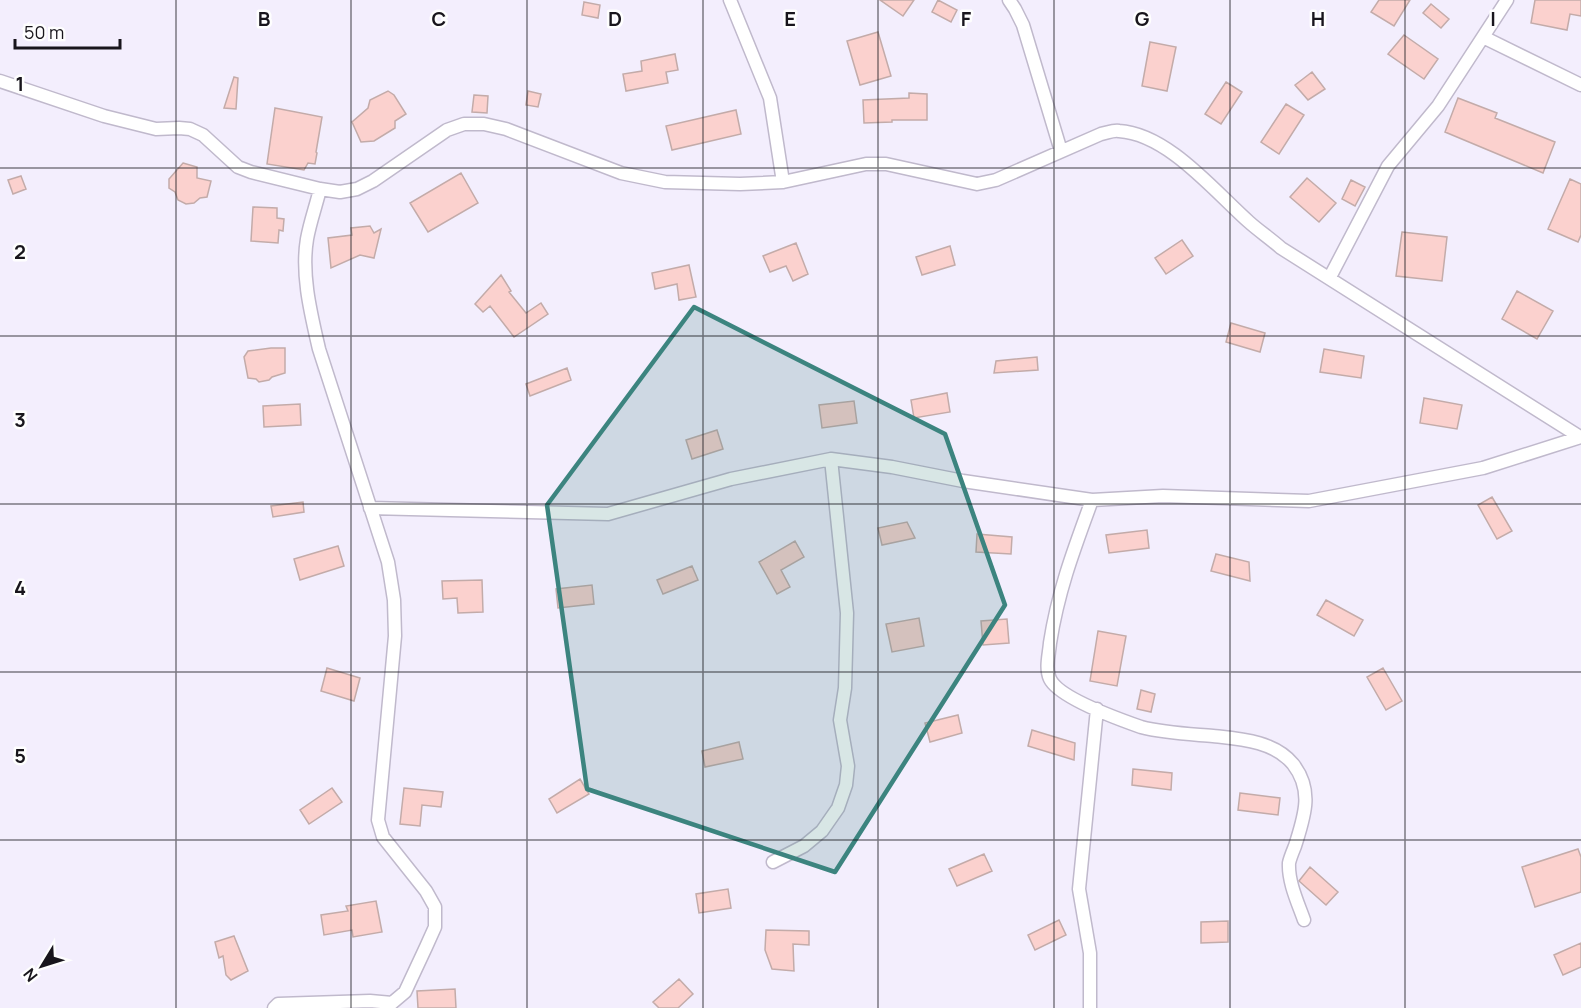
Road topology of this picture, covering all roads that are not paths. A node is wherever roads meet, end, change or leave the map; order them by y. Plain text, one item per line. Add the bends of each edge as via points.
1 (730, 0) edge
2 (1009, 0) edge
3 (1507, 0) edge
4 (1482, 37) junction
5 (0, 81) edge
6 (1581, 85) edge
7 (1061, 151) junction
8 (783, 182) junction
9 (320, 189) junction
10 (1330, 277) junction
11 (1580, 437) edge
12 (831, 459) junction
13 (1092, 500) junction
14 (370, 508) junction
15 (1097, 709) junction
16 (773, 862) dead end
17 (1304, 920) dead end
18 (393, 1005) edge
19 (274, 1008) edge
20 (1090, 1008) edge

1 - 8 street via 770,98
2 - 7 street via 1023,26
3 - 4 street
4 - 6 street
4 - 10 street via 1438,106 1388,166
5 - 9 street via 156,129 190,129 203,135 238,167
7 - 8 street via 996,180 977,184 886,164 866,164
7 - 10 street via 1117,130 1137,134 1189,165 1281,248
8 - 9 street via 643,179 506,129 464,124 447,130 357,189
9 - 14 street via 307,240 311,314
10 - 11 street
11 - 13 street via 1482,468 1309,501 1163,496
12 - 13 street
12 - 14 street via 731,479 608,514
12 - 16 street via 847,613 840,720 848,766 846,785 838,808 822,831 804,846
13 - 15 street via 1056,606 1047,666 1050,680 1058,689
14 - 18 street via 388,562 395,636 378,820 382,837 435,907 435,927 405,992
15 - 17 street via 1142,727 1261,744 1280,752 1293,764 1304,783 1306,798 1289,863
15 - 20 street via 1079,889 1090,954
18 - 19 street via 370,1001 278,1004

